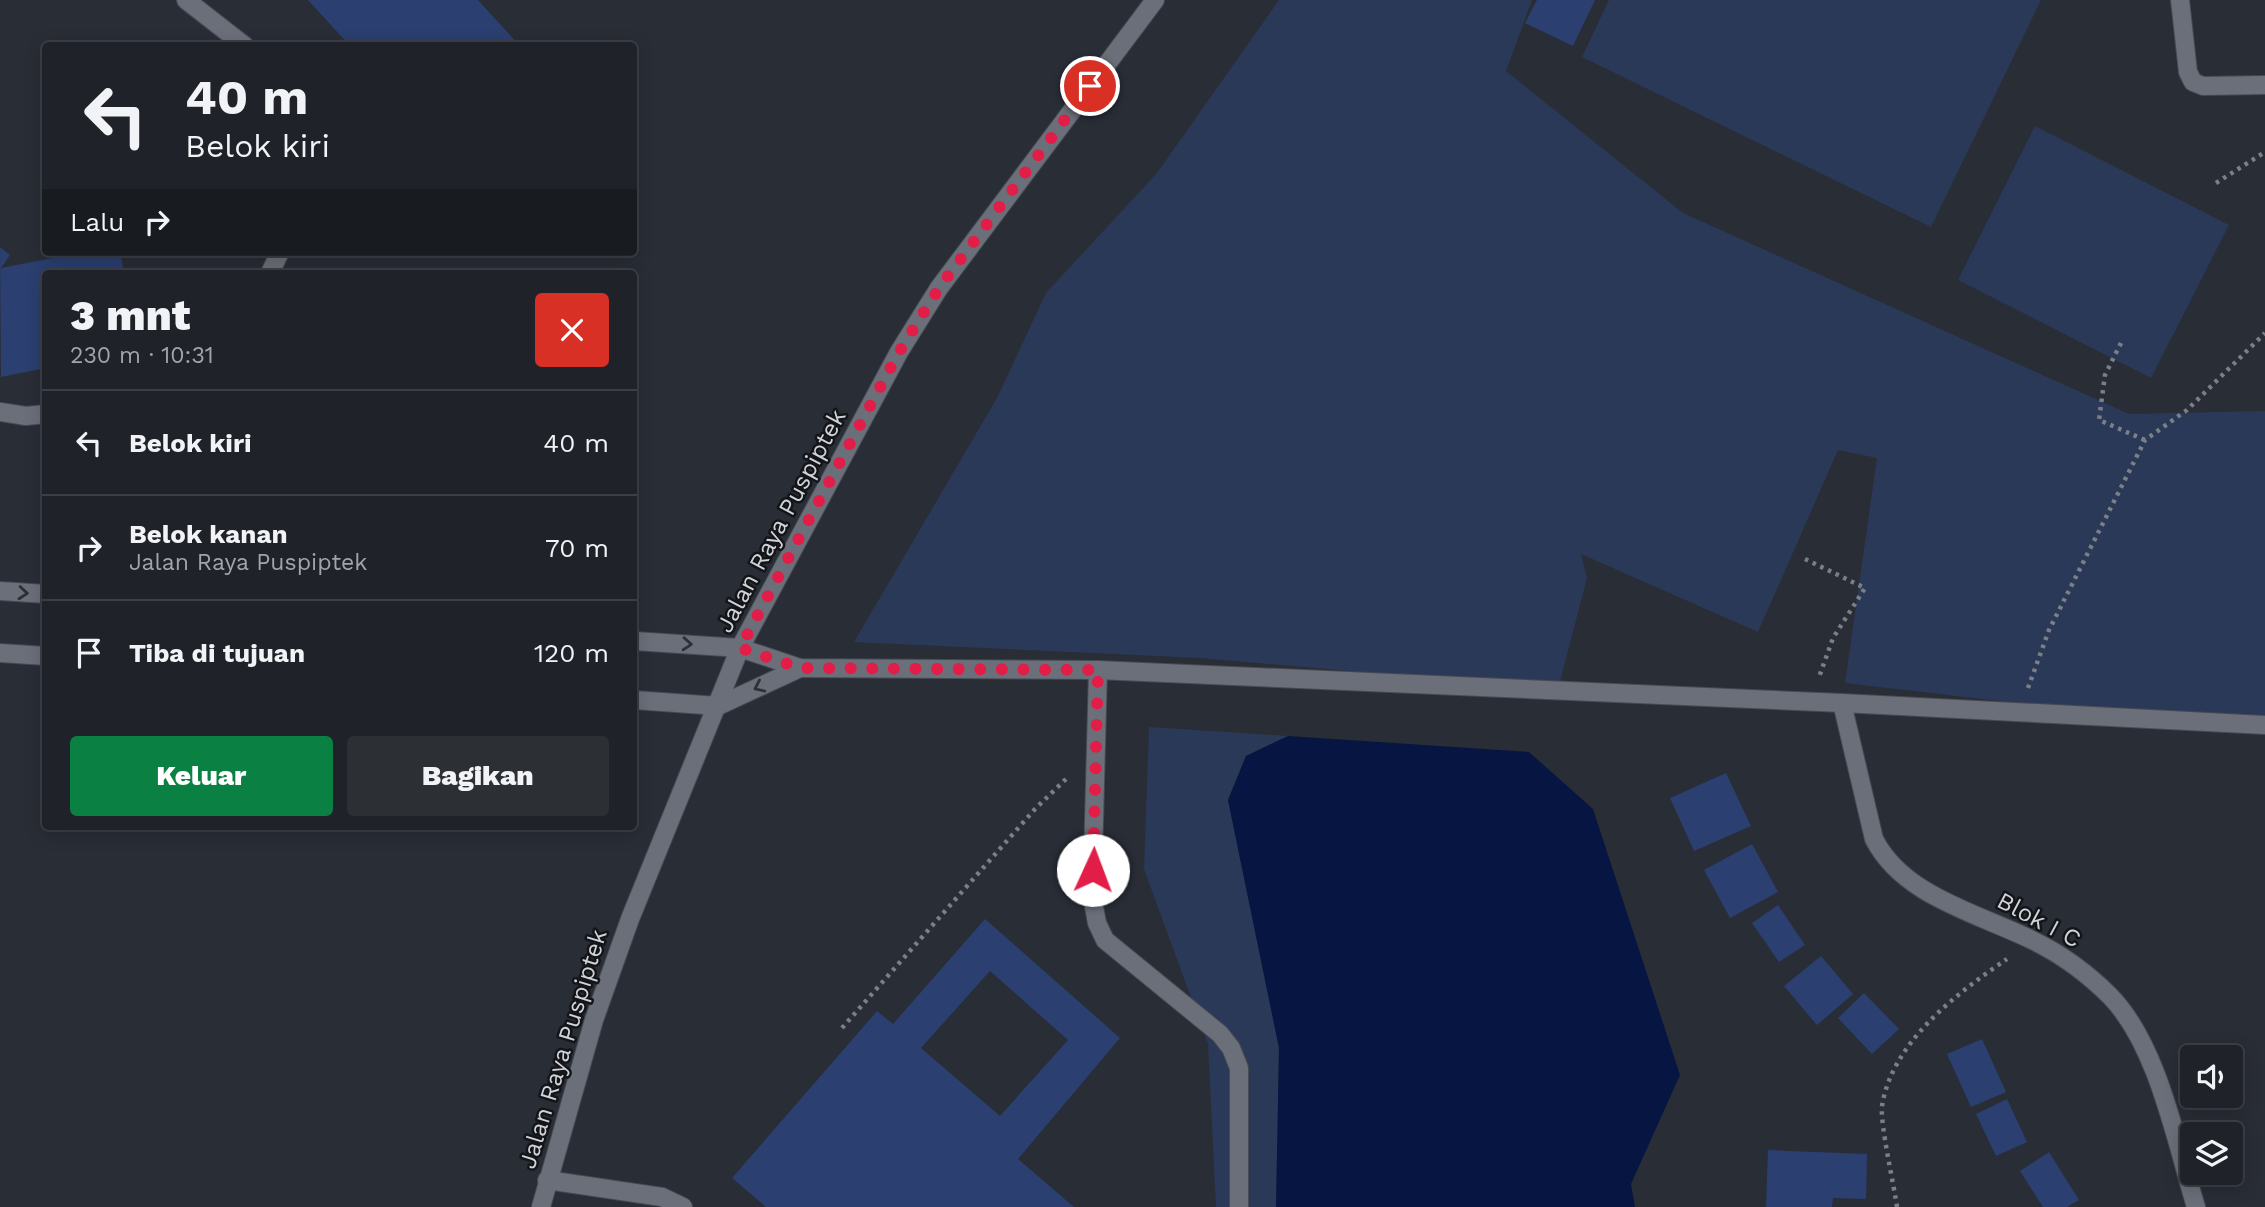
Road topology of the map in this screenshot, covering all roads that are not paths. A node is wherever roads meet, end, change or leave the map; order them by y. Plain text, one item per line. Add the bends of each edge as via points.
1 (186, 0) edge
2 (1156, 0) edge
3 (2180, 0) edge
4 (240, 42) edge
5 (2265, 85) edge
6 (0, 412) edge
7 (42, 414) edge
8 (0, 591) edge
9 (42, 594) edge
10 (637, 641) edge
11 (740, 648) junction
12 (0, 653) edge
13 (42, 656) edge
14 (800, 668) junction
15 (1098, 670) junction
16 (637, 700) edge
17 (1842, 703) junction
18 (718, 706) junction
19 (2265, 725) edge
20 (547, 1180) junction
21 (541, 1207) edge
22 (682, 1207) edge
23 (1239, 1207) edge
24 (2196, 1207) edge

1 - 4 street
2 - 11 street, Jalan Raya Puspiptek via 939,288 899,352
3 - 5 street via 2193,82 2203,86
6 - 7 street
8 -> 9 street
10 -> 11 street
11 - 14 street
11 - 18 street, Jalan Raya Puspiptek
12 - 13 street
14 - 15 street
14 -> 18 street
15 - 17 street
15 - 23 street via 1092,896 1097,923 1105,940 1231,1048 1239,1068
16 - 18 street
17 - 19 street
17 - 24 street, Blok I C via 1874,839 1884,860 1923,890 2075,965 2112,997 2137,1035 2157,1079
18 - 20 street, Jalan Raya Puspiptek via 630,919 594,1020
20 - 21 street, Jalan Raya Puspiptek
20 - 22 street via 662,1197

